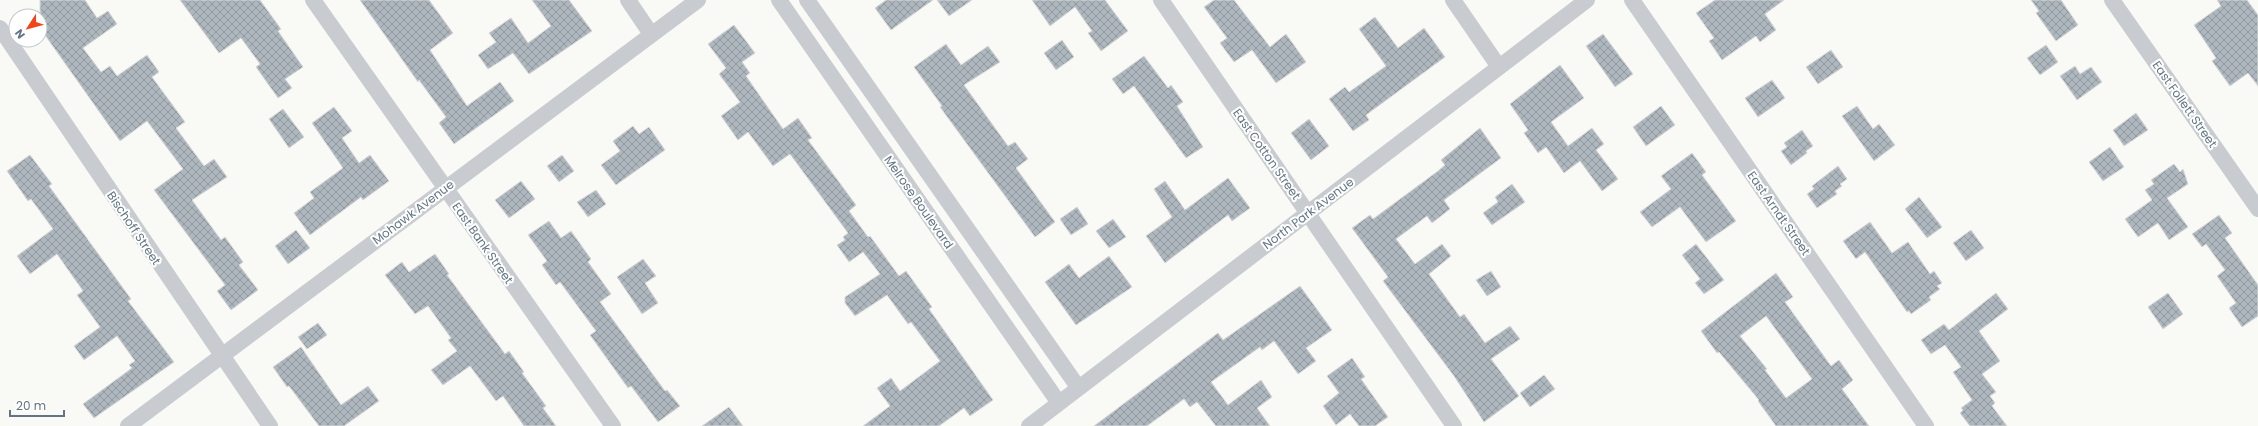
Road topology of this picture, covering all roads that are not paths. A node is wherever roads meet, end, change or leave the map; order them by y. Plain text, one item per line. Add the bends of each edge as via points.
1 (313, 0) edge
2 (628, 0) edge
3 (698, 0) edge
4 (779, 0) edge
5 (806, 0) edge
6 (1161, 0) edge
7 (1453, 0) edge
8 (1587, 0) edge
9 (1632, 0) edge
10 (2112, 0) edge
11 (0, 28) edge
12 (651, 34) junction
13 (1499, 67) junction
14 (445, 188) junction
15 (2258, 209) edge
16 (1308, 213) junction
17 (221, 355) junction
18 (1078, 387) junction
19 (1059, 403) junction
20 (1447, 423) edge
21 (128, 426) edge
22 (270, 426) edge
23 (612, 426) edge
24 (1029, 426) edge
25 (1926, 426) edge

1 - 14 street, East Bank Street
2 - 12 street
3 - 12 street, Mohawk Avenue
4 - 19 street, Melrose Boulevard
5 - 18 street, Melrose Boulevard
6 - 16 street, East Cotton Street
7 - 13 street
8 - 13 street, North Park Avenue
9 - 25 street, East Arndt Street
10 - 15 street, East Follett Street
11 - 17 street, Bischoff Street
12 - 14 street, Mohawk Avenue
13 - 16 street, North Park Avenue
14 - 17 street, Mohawk Avenue
14 - 23 street, East Bank Street
16 - 18 street, North Park Avenue
16 - 20 street, East Cotton Street
17 - 21 street, Mohawk Avenue
17 - 22 street, Bischoff Street
18 - 19 street, North Park Avenue
19 - 24 street, North Park Avenue

